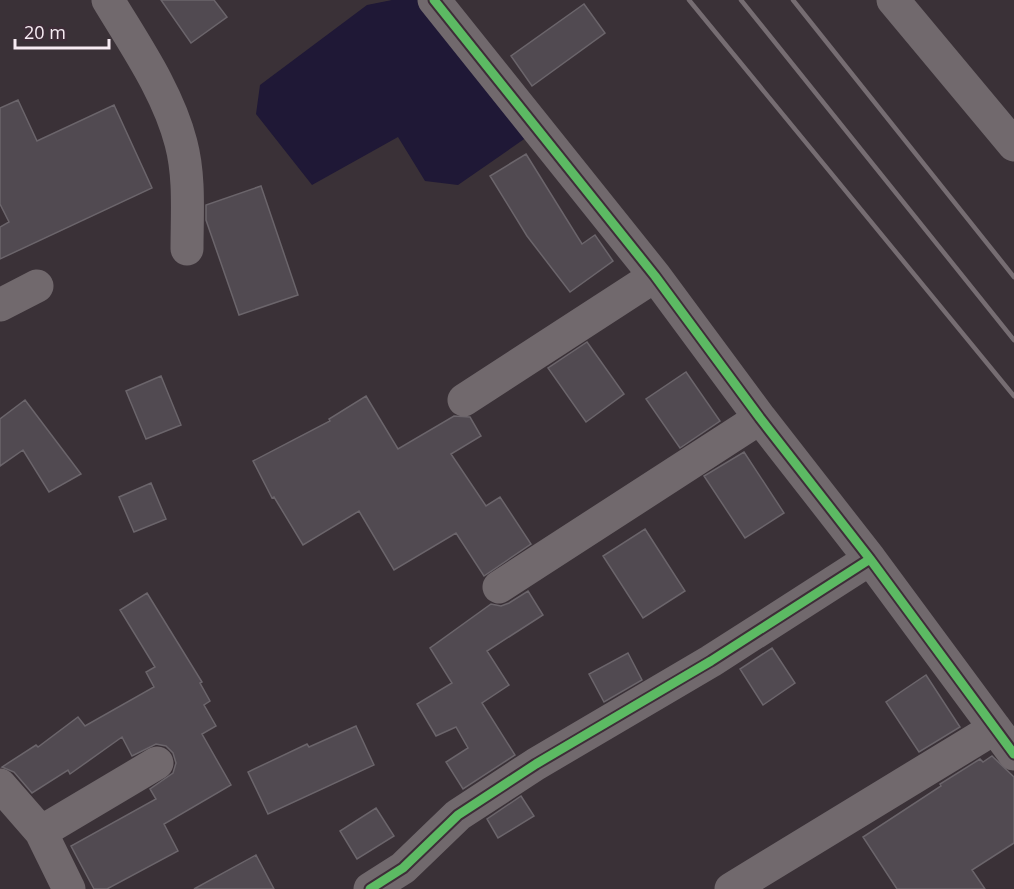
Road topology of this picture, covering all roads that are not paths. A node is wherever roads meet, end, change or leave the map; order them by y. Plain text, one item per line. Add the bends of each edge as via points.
1 (108, 0) edge
2 (434, 0) edge
3 (893, 0) edge
4 (1014, 145) edge
5 (187, 249) dead end
6 (655, 276) junction
7 (37, 286) dead end
8 (0, 305) edge
9 (464, 400) dead end
10 (760, 418) junction
11 (870, 559) junction
12 (499, 587) dead end
13 (995, 728) junction
14 (1014, 754) edge
15 (157, 763) dead end
16 (0, 785) edge
17 (40, 832) junction
18 (69, 889) edge
19 (370, 889) edge
20 (731, 889) edge

1 - 5 street via 152,73 181,143 187,188
2 - 6 street
3 - 4 street
6 - 9 street
6 - 10 street
7 - 8 street
10 - 11 street
10 - 12 street
11 - 13 street
11 - 19 street via 458,815 403,868
13 - 14 street
13 - 20 street
15 - 17 street
16 - 17 street
17 - 18 street

